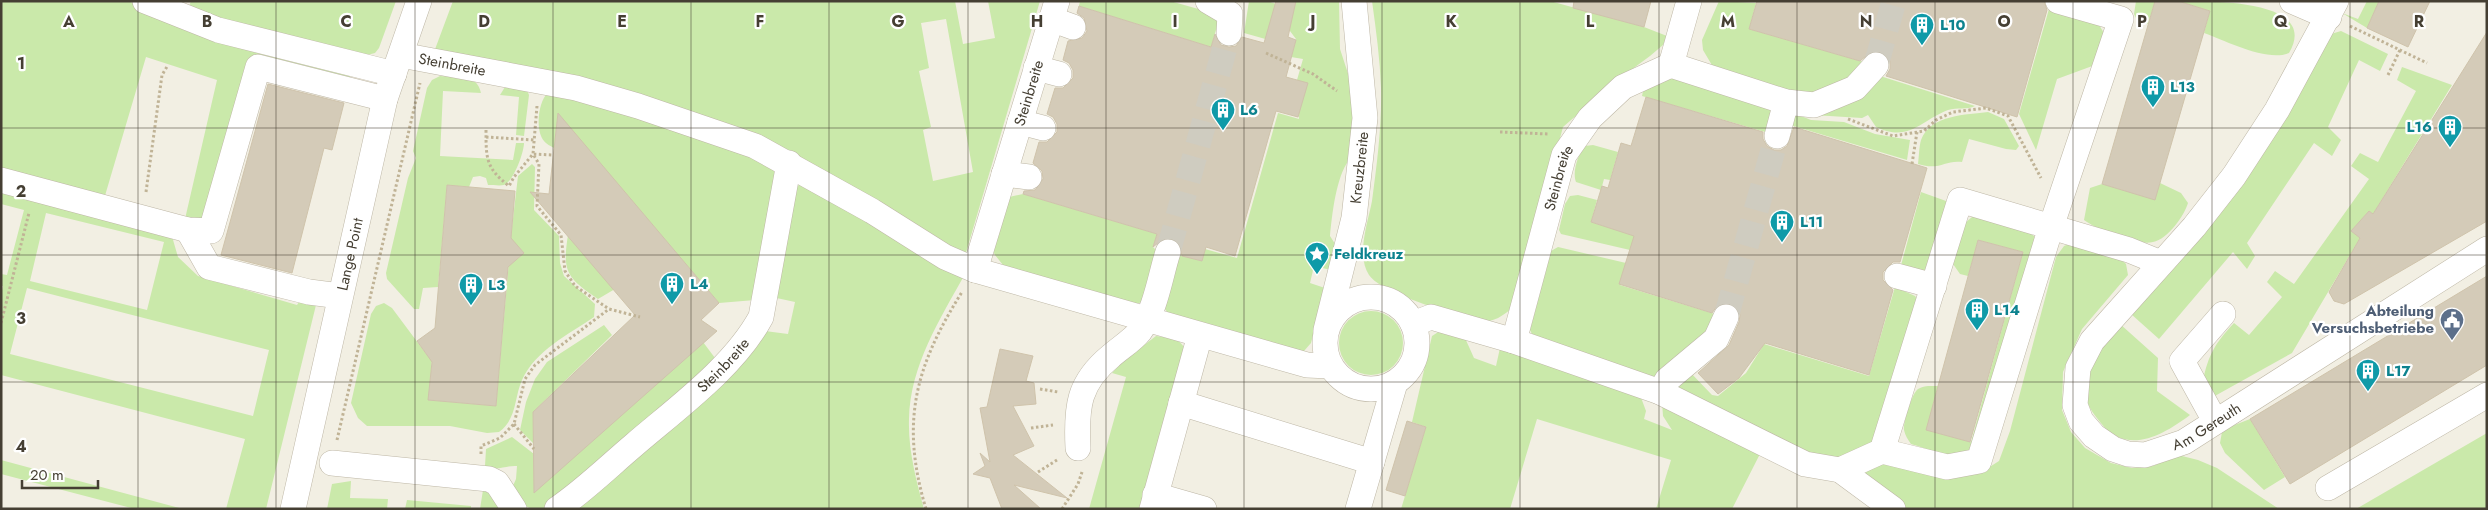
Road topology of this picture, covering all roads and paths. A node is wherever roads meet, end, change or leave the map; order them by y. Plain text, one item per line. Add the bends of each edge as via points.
1 (145, 1) edge
2 (419, 1) edge
3 (1208, 1) edge
4 (1354, 1) edge
5 (1689, 1) edge
6 (2058, 1) edge
7 (2292, 1) edge
8 (2333, 9) edge
9 (2124, 10) edge
10 (1060, 16) edge
11 (1229, 33) tunnel mouth
12 (2400, 50) junction
13 (1266, 53) dead end
14 (2427, 63) dead end
15 (398, 64) junction
16 (168, 65) dead end
17 (1671, 65) junction
18 (1876, 65) tunnel mouth
19 (2388, 75) dead end
20 (539, 80) junction
21 (420, 82) dead end
22 (385, 99) junction
23 (1786, 102) junction
24 (1365, 109) junction
25 (1850, 120) dead end
26 (486, 130) dead end
27 (1500, 132) dead end
28 (1917, 132) junction
29 (1777, 136) tunnel mouth
30 (486, 137) junction
31 (534, 140) junction
32 (1574, 140) junction
33 (533, 154) junction
34 (553, 155) dead end
35 (789, 163) junction
36 (1912, 164) dead end
37 (1004, 174) junction
38 (1029, 178) dead end
39 (1, 180) edge
40 (35, 188) junction
41 (143, 218) junction
42 (2054, 218) junction
43 (188, 230) junction
44 (2487, 250) edge
45 (1168, 252) tunnel mouth
46 (2162, 263) junction
47 (975, 270) junction
48 (1896, 276) dead end
49 (1934, 286) junction
50 (340, 296) junction
51 (609, 309) junction
52 (2223, 314) dead end
53 (640, 317) dead end
54 (1726, 317) tunnel mouth
55 (1147, 320) junction
56 (1, 323) edge
57 (1413, 324) junction
58 (1326, 330) junction
59 (1200, 335) junction
60 (1514, 341) junction
61 (1330, 366) junction
62 (1395, 383) junction
63 (1660, 392) junction
64 (2487, 395) edge
65 (1181, 404) junction
66 (2215, 421) junction
67 (514, 424) junction
68 (338, 437) dead end
69 (1078, 448) dead end
70 (534, 449) dead end
71 (1882, 451) junction
72 (1372, 462) junction
73 (332, 463) dead end
74 (1840, 470) junction
75 (480, 478) junction
76 (2328, 488) dead end
77 (1153, 502) edge
78 (292, 509) edge
79 (514, 509) edge
80 (558, 509) edge
81 (926, 509) edge
82 (1204, 509) edge
83 (1358, 509) edge
84 (1893, 509) edge

1 - 15 street, Steinbreite via 218,30
2 - 15 street, Lange Point
3 - 11 street via 1230,14
4 - 24 street, Kreuzbreite
5 - 17 street
6 - 9 street
7 - 8 street
8 - 12 path
8 - 46 street, Am Gereuth via 2277,110 2234,176
9 - 42 street
10 - 37 street, Steinbreite via 1048,71 1031,125
12 - 14 path
12 - 19 path
13 - 24 path via 1313,74
15 - 20 street, Steinbreite
15 - 22 street, Lange Point
16 - 41 path via 160,82
17 - 23 street
17 - 32 street, Steinbreite via 1623,87 1590,118
18 - 23 street via 1855,88 1814,105
20 - 31 path
20 - 35 street, Steinbreite via 638,106 755,146
21 - 68 path, Lange Point
22 - 43 street via 258,67 211,231
22 - 50 street, Lange Point
23 - 29 street
24 - 58 street, Kreuzbreite via 1354,218
25 - 28 path via 1893,136
26 - 30 path
27 - 32 path via 1557,134
28 - 36 path
28 - 42 path via 1924,131 1936,120 1953,112 1986,108 2008,116
30 - 31 path
30 - 33 path via 489,166 509,186
31 - 33 path
32 - 60 street, Steinbreite via 1564,155
33 - 34 path
33 - 51 path via 539,164 537,206 561,235 564,270 575,286
35 - 47 street, Steinbreite via 945,257
35 - 80 street, Steinbreite via 761,317 750,337 730,360
37 - 38 street
37 - 47 street, Steinbreite
39 - 40 street
40 - 41 street
40 - 56 path
41 - 43 street
42 - 46 street
42 - 49 street via 1960,200
42 - 71 street via 1979,462 1947,467
43 - 50 street via 209,267 309,292
44 - 66 street, Am Gereuth
45 - 55 street
46 - 66 street, Am Gereuth via 2092,342 2078,368 2075,404 2081,422 2113,449 2145,455 2184,442
47 - 55 street, Steinbreite
47 - 81 path via 936,334 912,417 917,475
48 - 49 street
49 - 71 street
50 - 78 street, Lange Point
51 - 53 path
51 - 67 path via 535,365 525,379
52 - 66 street via 2182,361
54 - 63 street via 1716,339 1667,380
55 - 59 street, Steinbreite
55 - 69 street via 1139,333 1092,374 1080,397
57 - 58 street via 1391,301 1368,297 1345,304
57 - 60 street via 1431,317
57 - 62 street via 1417,351 1413,363
58 - 61 street via 1325,354
59 - 61 street, Steinbreite via 1307,365
59 - 65 street
60 - 63 street
61 - 62 street via 1338,376 1359,388 1384,388
62 - 72 street
63 - 74 street via 1805,464
64 - 76 street
65 - 72 street
65 - 77 street
67 - 70 path
67 - 75 path via 500,438 481,446
71 - 74 street
72 - 83 street
73 - 75 street
74 - 84 street
75 - 79 street via 496,483
77 - 82 street

